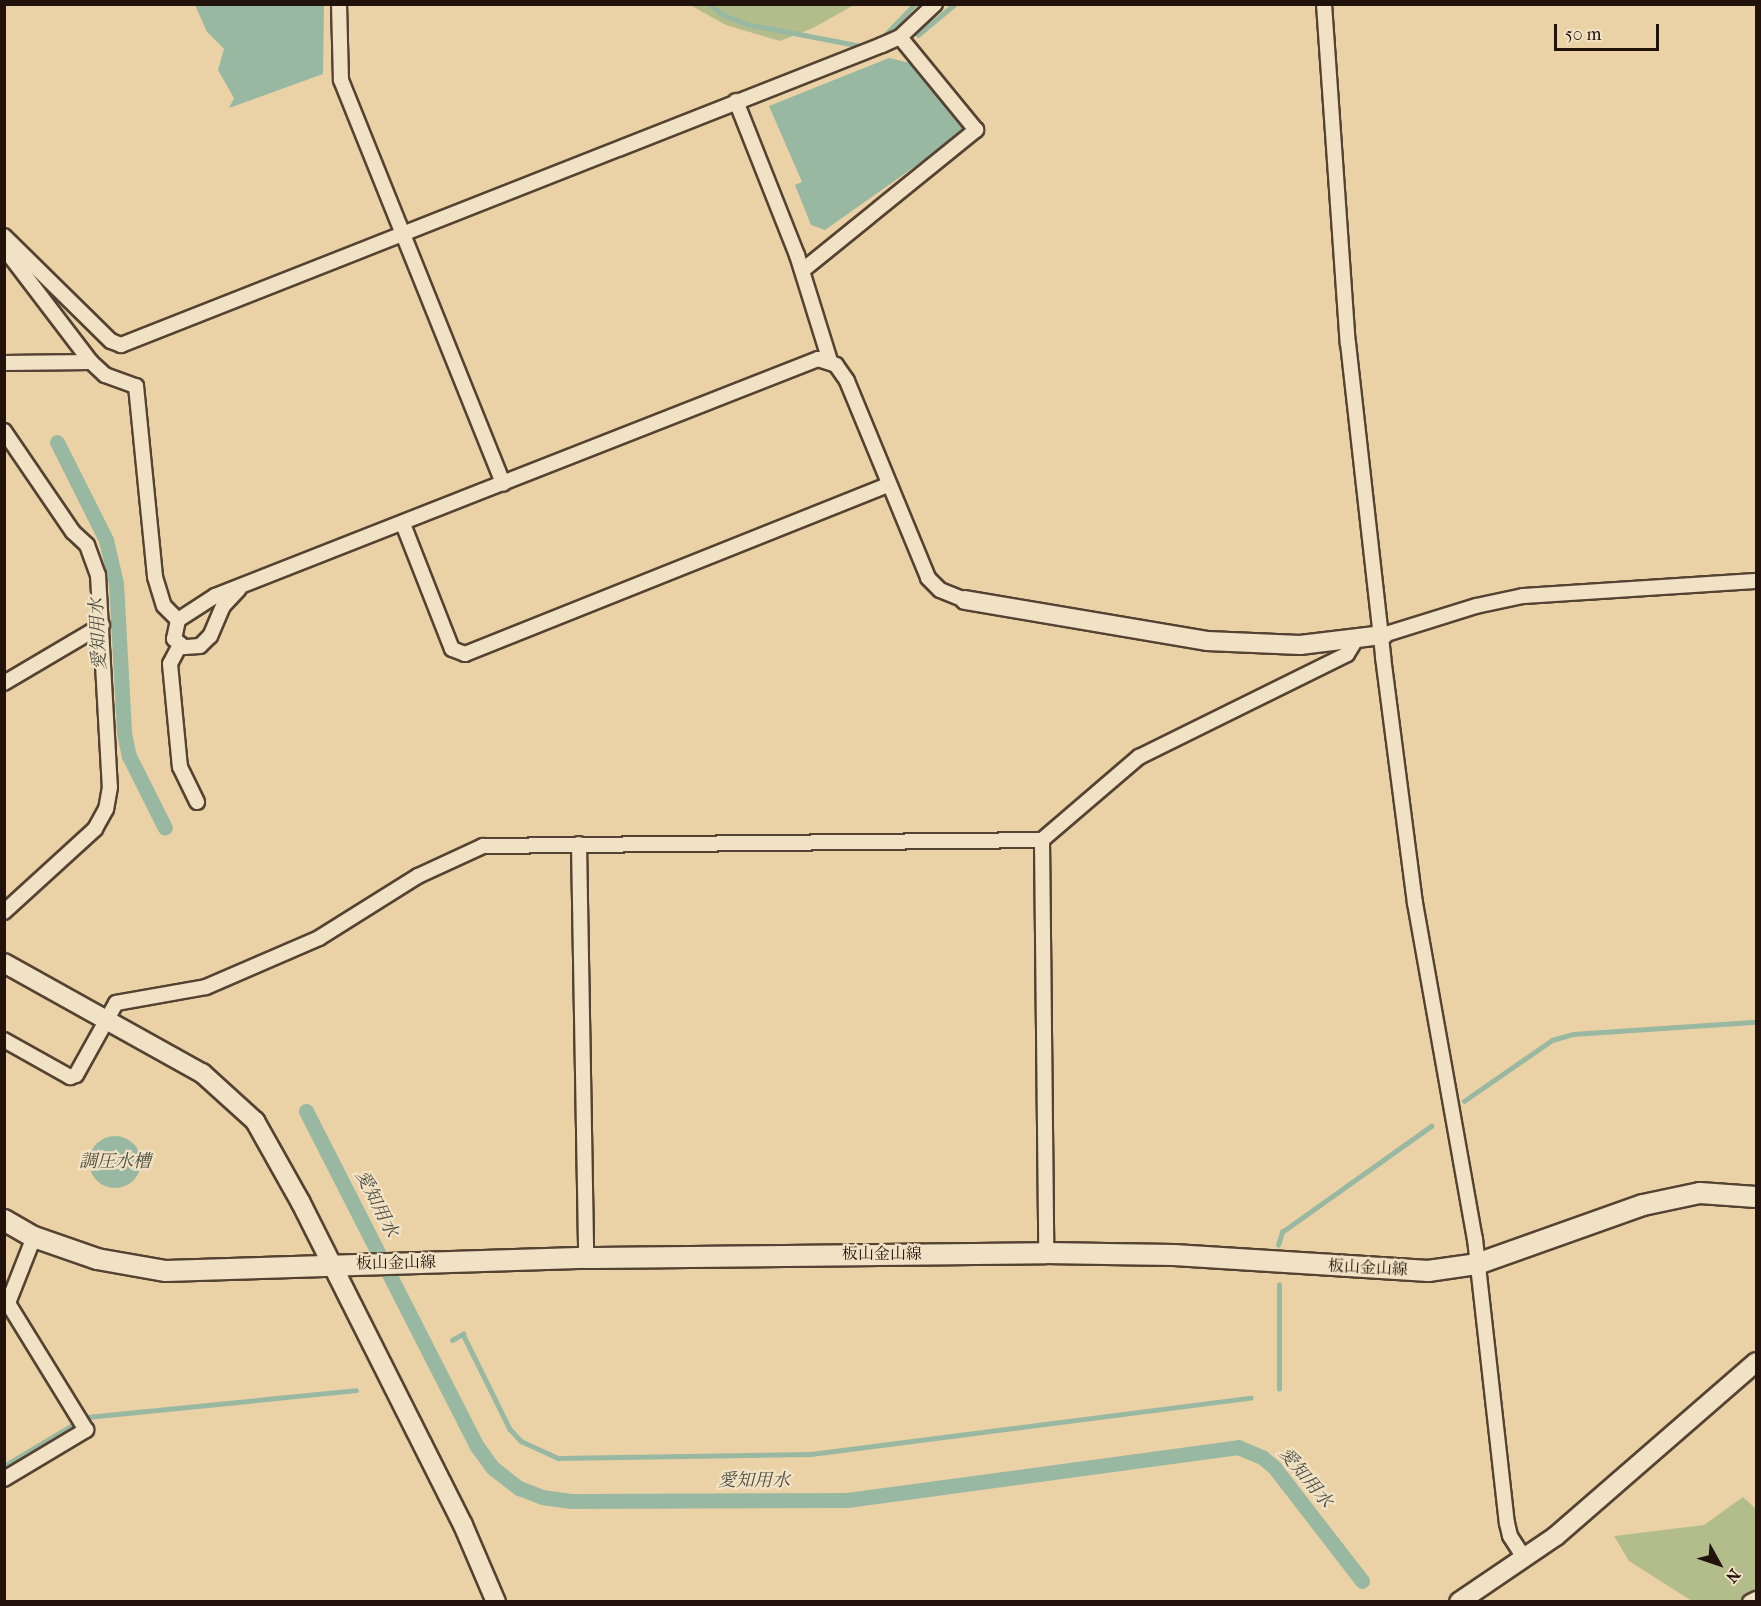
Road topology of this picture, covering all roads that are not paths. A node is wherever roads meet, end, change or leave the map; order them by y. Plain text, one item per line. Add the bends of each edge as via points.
1 (339, 4) edge
2 (935, 4) edge
3 (1324, 4) edge
4 (900, 37) junction
5 (736, 101) junction
6 (403, 234) junction
7 (4, 236) edge
8 (4, 248) edge
9 (803, 270) junction
10 (830, 361) junction
11 (91, 362) junction
12 (4, 363) edge
13 (4, 431) edge
14 (503, 484) junction
15 (888, 485) junction
16 (403, 524) junction
17 (1756, 581) edge
18 (239, 590) junction
19 (966, 600) joint
20 (178, 620) junction
21 (102, 625) junction
22 (1383, 635) junction
23 (1357, 638) junction
24 (180, 645) junction
25 (4, 683) edge
26 (196, 802) dead end
27 (1042, 840) junction
28 (579, 844) junction
29 (4, 912) edge
30 (4, 963) edge
31 (106, 1019) junction
32 (4, 1040) edge
33 (1756, 1197) edge
34 (4, 1220) edge
35 (34, 1237) junction
36 (1046, 1253) junction
37 (586, 1258) junction
38 (331, 1263) junction
39 (1477, 1264) junction
40 (1756, 1362) edge
41 (4, 1479) edge
42 (1525, 1559) junction
43 (1756, 1599) edge
44 (496, 1602) edge
45 (1459, 1602) edge
46 (1750, 1602) edge

1 - 6 street via 341,80
2 - 4 street
3 - 22 street via 1349,354
4 - 5 street
4 - 9 street via 976,130
5 - 6 street
5 - 9 street
6 - 7 street via 121,345 111,341
6 - 14 street
8 - 11 street
9 - 10 street
10 - 14 street via 808,362
10 - 15 street via 847,381
11 - 12 street
11 - 20 street via 105,375 136,386 155,577 161,600
13 - 21 street via 90,551 102,593
14 - 16 street
15 - 16 street via 465,654 452,648
15 - 19 street via 928,578 940,590
16 - 18 street
17 - 22 street via 1524,596 1476,606
18 - 20 street via 215,596
18 - 24 street via 223,606 205,642 194,648
19 - 23 street via 1207,641 1300,645
20 - 24 street via 174,639
21 - 25 street
21 - 29 street via 109,749 106,809 95,829
22 - 23 street
22 - 39 street via 1415,903
23 - 27 street via 1347,654 1139,757
24 - 26 street via 170,664 180,768
27 - 28 street
27 - 36 street
28 - 31 street via 483,846 418,876 319,938 206,987 116,1003
28 - 37 street
30 - 31 street
31 - 32 street via 76,1075 70,1077
31 - 38 street via 202,1074 242,1106 267,1138
33 - 39 main road, 板山金山線 via 1700,1193 1643,1205
34 - 35 main road, 板山金山線
35 - 38 main road, 板山金山線 via 97,1259 166,1271
35 - 41 street via 8,1303 86,1430
36 - 37 main road, 板山金山線
36 - 39 main road, 板山金山線 via 1174,1255 1362,1270 1428,1271
37 - 38 main road, 板山金山線
38 - 44 street via 464,1525
39 - 42 street via 1510,1536
40 - 42 street via 1601,1499
42 - 45 street
43 - 46 street

